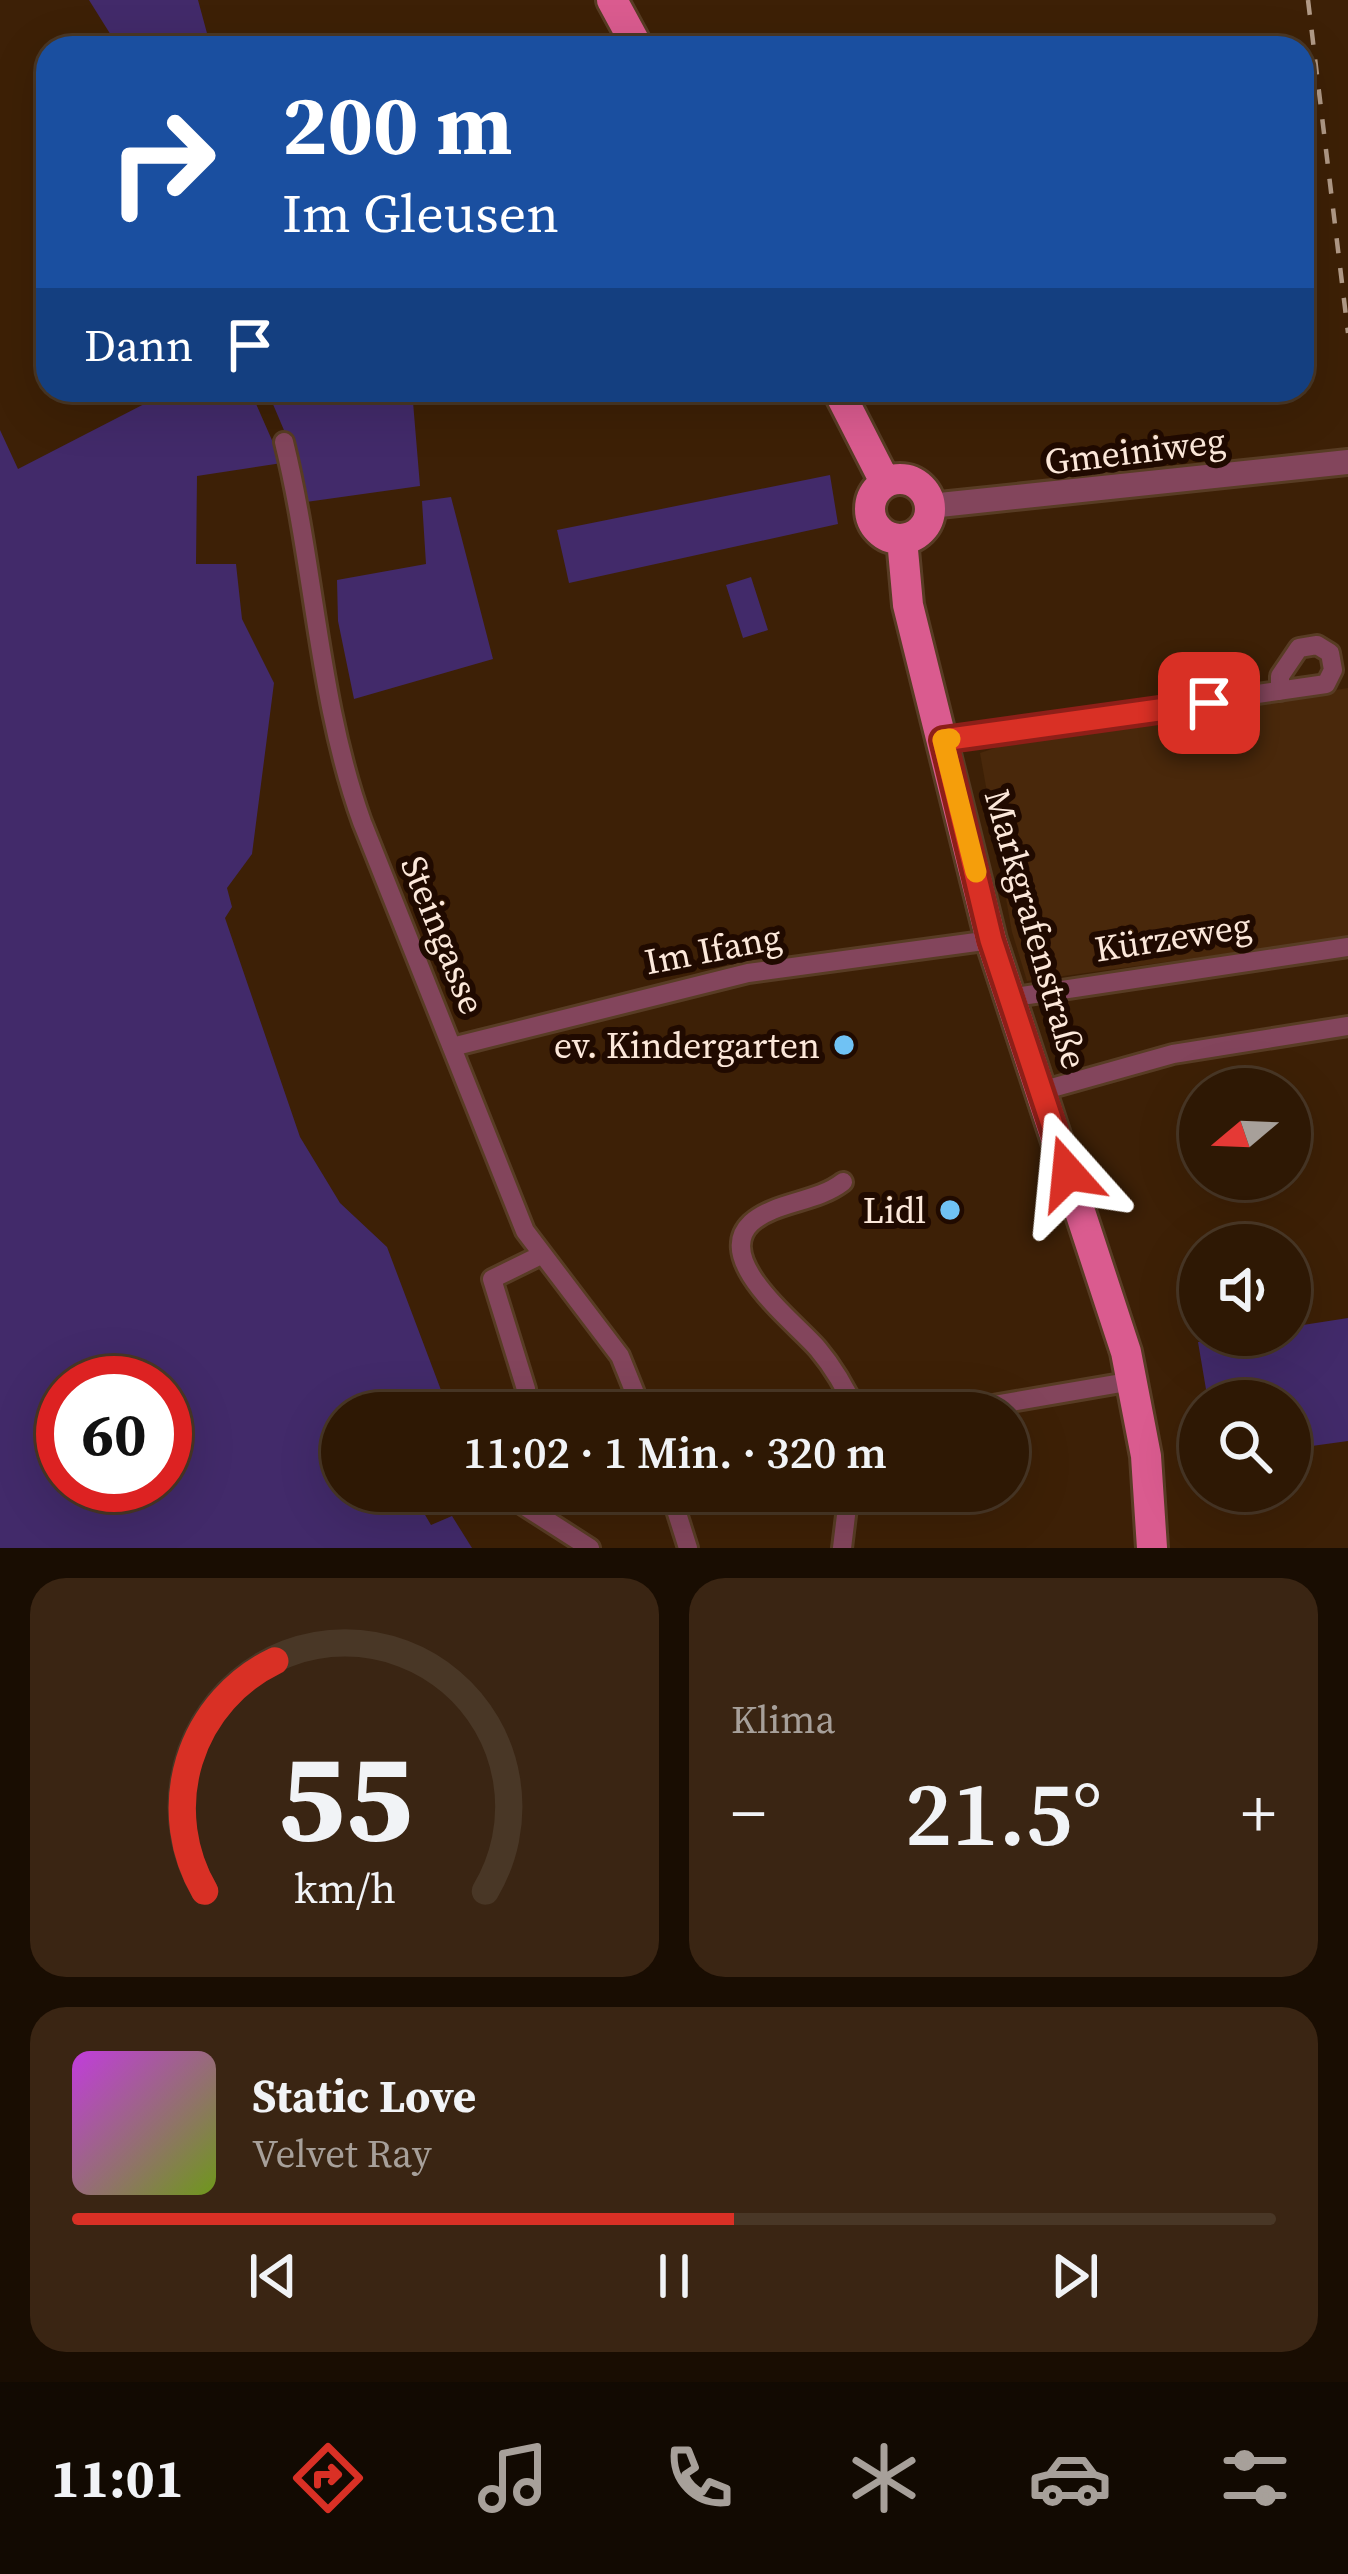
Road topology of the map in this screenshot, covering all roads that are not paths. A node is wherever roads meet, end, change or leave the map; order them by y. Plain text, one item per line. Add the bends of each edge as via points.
1 (612, 0) edge
2 (632, 36) edge
3 (844, 402) edge
4 (284, 442) dead end
5 (1348, 462) edge
6 (885, 482) junction
7 (930, 506) junction
8 (902, 539) junction
9 (1280, 692) dead end
10 (943, 740) junction
11 (991, 940) junction
12 (1348, 946) edge
13 (1010, 998) junction
14 (1348, 1026) edge
15 (452, 1047) junction
16 (1041, 1091) junction
17 (843, 1182) dead end
18 (541, 1255) junction
19 (1132, 1381) junction
20 (526, 1389) dead end
21 (635, 1392) edge
22 (844, 1392) edge
23 (1029, 1399) edge
24 (533, 1512) edge
25 (677, 1512) edge
26 (846, 1512) edge
27 (590, 1548) edge
28 (688, 1548) edge
29 (842, 1548) edge
30 (1152, 1548) edge

1 - 2 main road
3 - 6 main road
4 - 15 street, Steingasse via 342,766
5 - 7 street, Gmeiniweg
6 - 7 main road via 914,482
6 - 8 main road via 870,513 885,535
7 - 8 main road via 926,525
8 - 10 main road, Markgrafenstraße via 908,605
9 - 10 street
10 - 11 main road, Markgrafenstraße
11 - 13 main road, Markgrafenstraße
11 - 15 street, Im Ifang via 748,973
12 - 13 street, Kürzeweg
13 - 16 main road, Markgrafenstraße
14 - 16 street via 1173,1054
15 - 18 street, Steingasse
16 - 19 main road, Markgrafenstraße
17 - 22 street via 754,1220 740,1250 754,1281 820,1352
18 - 20 street via 492,1279
18 - 21 street, Steingasse via 620,1356
19 - 23 street
19 - 30 main road, Markgrafenstraße
24 - 27 street
25 - 28 street
26 - 29 street

